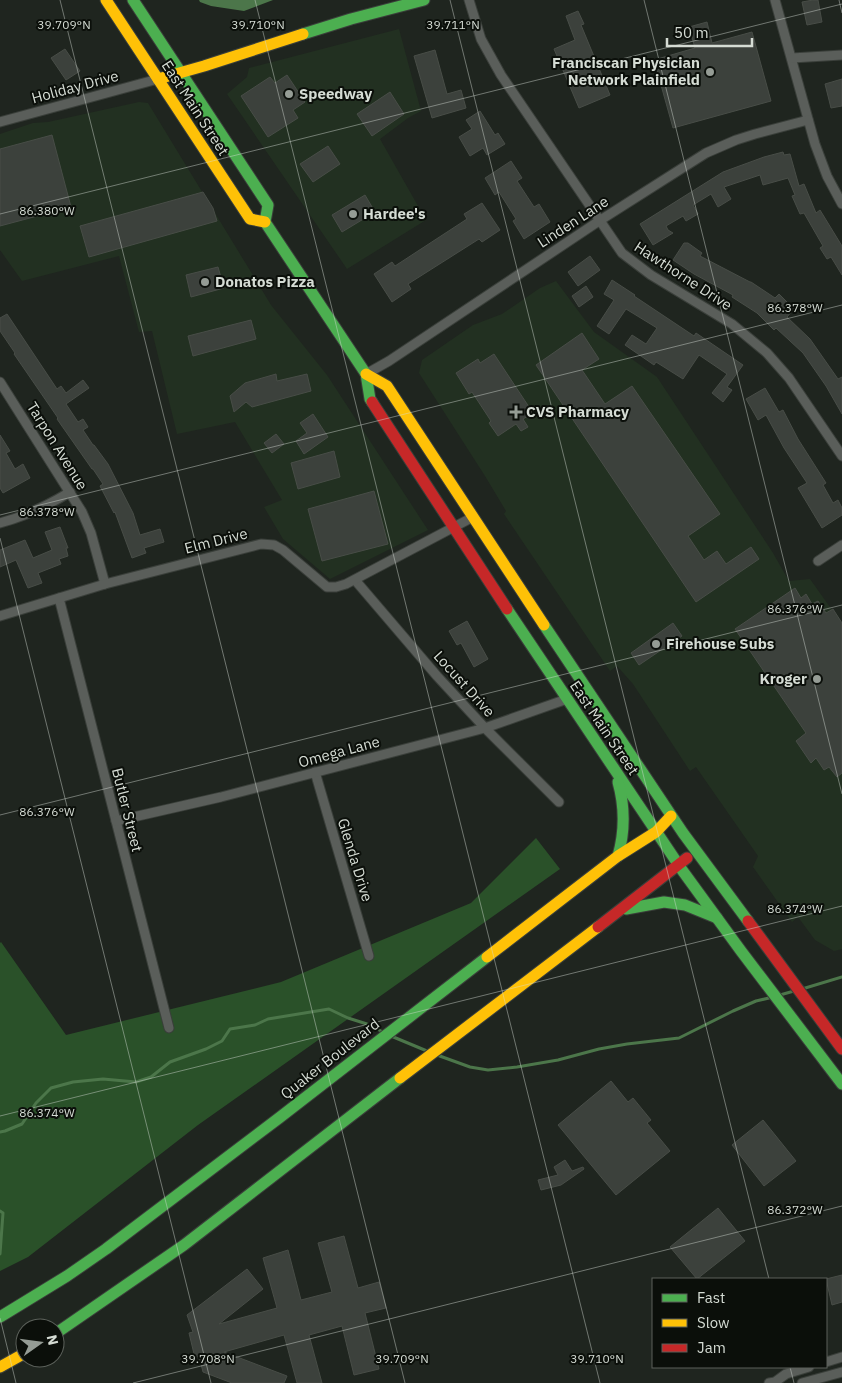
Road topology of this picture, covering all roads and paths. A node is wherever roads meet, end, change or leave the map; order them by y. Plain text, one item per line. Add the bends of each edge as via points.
1 (106, 0) edge
2 (133, 0) edge
3 (424, 0) edge
4 (469, 0) edge
5 (776, 0) edge
6 (842, 55) edge
7 (792, 58) junction
8 (180, 72) junction
9 (158, 79) junction
10 (808, 120) junction
11 (0, 122) edge
12 (842, 204) edge
13 (599, 221) junction
14 (265, 222) junction
15 (366, 374) junction
16 (0, 382) edge
17 (842, 455) edge
18 (70, 492) junction
19 (473, 517) junction
20 (0, 523) edge
21 (453, 528) junction
22 (842, 545) edge
23 (818, 561) dead end
24 (355, 580) junction
25 (104, 584) junction
26 (58, 598) junction
27 (0, 616) edge
28 (567, 699) junction
29 (485, 728) junction
30 (615, 771) junction
31 (314, 772) junction
32 (559, 802) dead end
33 (671, 816) junction
34 (116, 821) junction
35 (656, 832) junction
36 (696, 851) junction
37 (618, 856) junction
38 (679, 864) junction
39 (620, 910) junction
40 (717, 918) junction
41 (369, 956) dead end
42 (169, 1028) dead end
43 (842, 1049) edge
44 (842, 1084) edge
45 (0, 1317) edge
46 (65, 1328) edge
47 (842, 1357) edge
48 (15, 1359) edge
49 (827, 1362) edge
50 (0, 1367) edge
51 (806, 1368) edge
52 (842, 1372) edge
53 (774, 1383) edge
54 (802, 1383) edge

1 - 9 main road, East Main Street
2 - 8 main road, East Main Street
3 - 8 main road
4 - 13 street, Hawthorne Drive via 481,38 500,75
5 - 7 street
6 - 7 street
7 - 10 street
8 - 9 main road
8 - 14 main road, East Main Street via 268,205
9 - 11 street, Holiday Drive
9 - 14 main road, East Main Street via 250,219
10 - 12 street via 827,176
10 - 13 street, Linden Lane via 736,140 706,153
13 - 15 street, Linden Lane
13 - 17 street, Hawthorne Drive via 622,252 651,274 732,324 767,353 789,378
14 - 15 main road, East Main Street
15 - 19 main road, East Main Street via 387,386
15 - 21 main road, East Main Street via 370,399
16 - 18 street, Tarpon Avenue
18 - 20 street via 36,511
18 - 25 street, Tarpon Avenue via 87,521
19 - 21 street, Elm Drive
19 - 33 main road, East Main Street
21 - 24 street, Elm Drive
21 - 28 main road, East Main Street
22 - 23 street
24 - 25 street, Elm Drive via 327,587 283,550 261,544
24 - 29 street, Locust Drive
25 - 26 street, Elm Drive
26 - 27 street, Elm Drive
26 - 34 street, Butler Street
28 - 29 street, Omega Lane
28 - 30 main road, East Main Street
29 - 31 street, Omega Lane
29 - 32 street, Locust Drive
30 - 35 main road, East Main Street
30 - 37 main road via 624,813
31 - 34 street, Omega Lane
31 - 41 street, Glenda Drive
33 - 35 main road, Quaker Boulevard
33 - 36 main road, East Main Street
34 - 42 street, Butler Street
35 - 37 main road, Quaker Boulevard
35 - 38 main road, East Main Street
36 - 38 main road
36 - 43 main road, East Main Street
37 - 45 main road, Quaker Boulevard via 106,1250
38 - 39 main road
38 - 40 main road, East Main Street
39 - 40 main road via 664,902
39 - 46 main road via 184,1246
40 - 44 main road, East Main Street
47 - 49 street
48 - 50 main road
51 - 53 street via 786,1374
52 - 54 street

